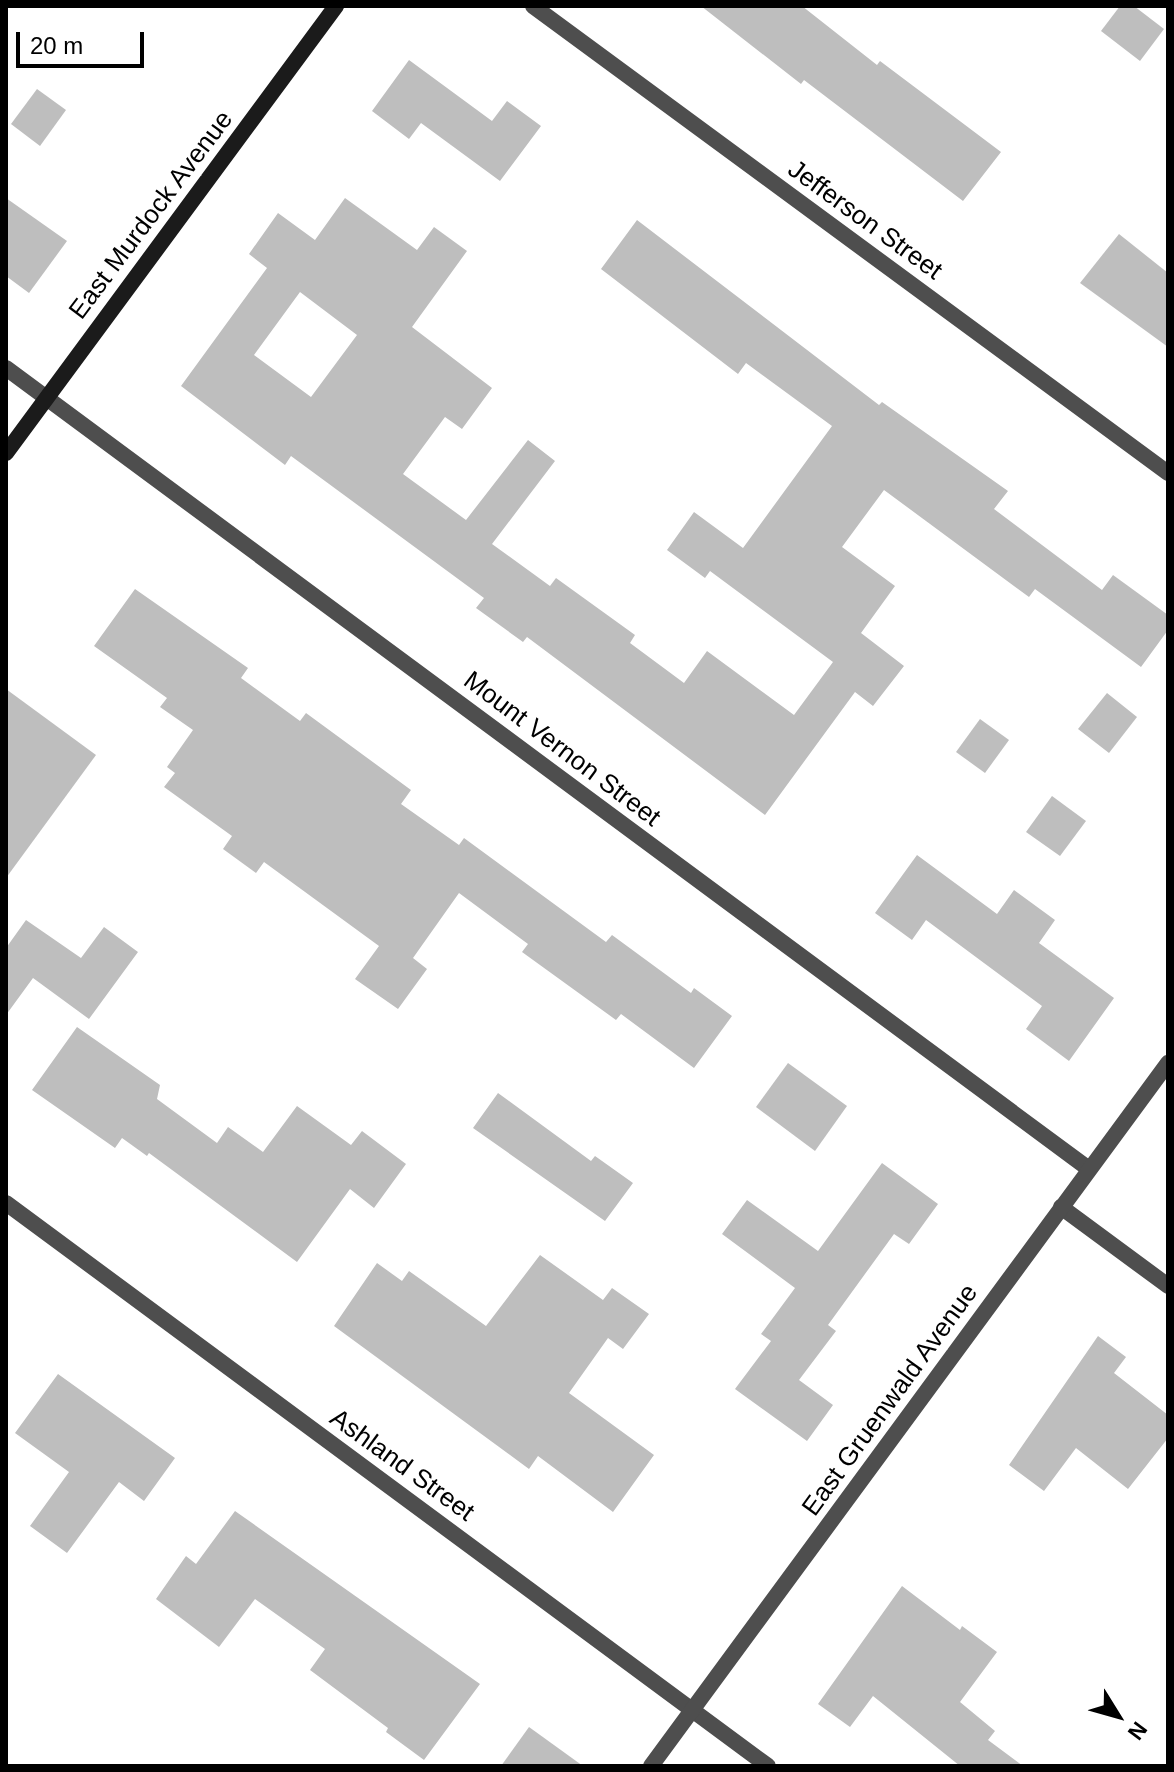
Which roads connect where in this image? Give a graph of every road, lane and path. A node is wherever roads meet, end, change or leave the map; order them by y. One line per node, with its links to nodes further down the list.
1 (336, 6): 4 (main road, East Murdock Avenue)
2 (533, 6): 6 (street, Jefferson Street)
3 (6, 368): 4 (street, Mount Vernon Street)
4 (46, 397): 5 (main road, East Murdock Avenue); 8 (street, Mount Vernon Street)
5 (6, 453)
6 (1168, 473)
7 (1168, 1063): 8 (street, East Gruenwald Avenue)
8 (1089, 1169): 10 (street, East Gruenwald Avenue)
9 (6, 1203): 12 (street, Ashland Street)
10 (1061, 1207): 11 (street); 12 (street, East Gruenwald Avenue)
11 (1168, 1286)
12 (693, 1709): 13 (street, East Gruenwald Avenue); 14 (street, Ashland Street)
13 (651, 1766)
14 (768, 1766)

